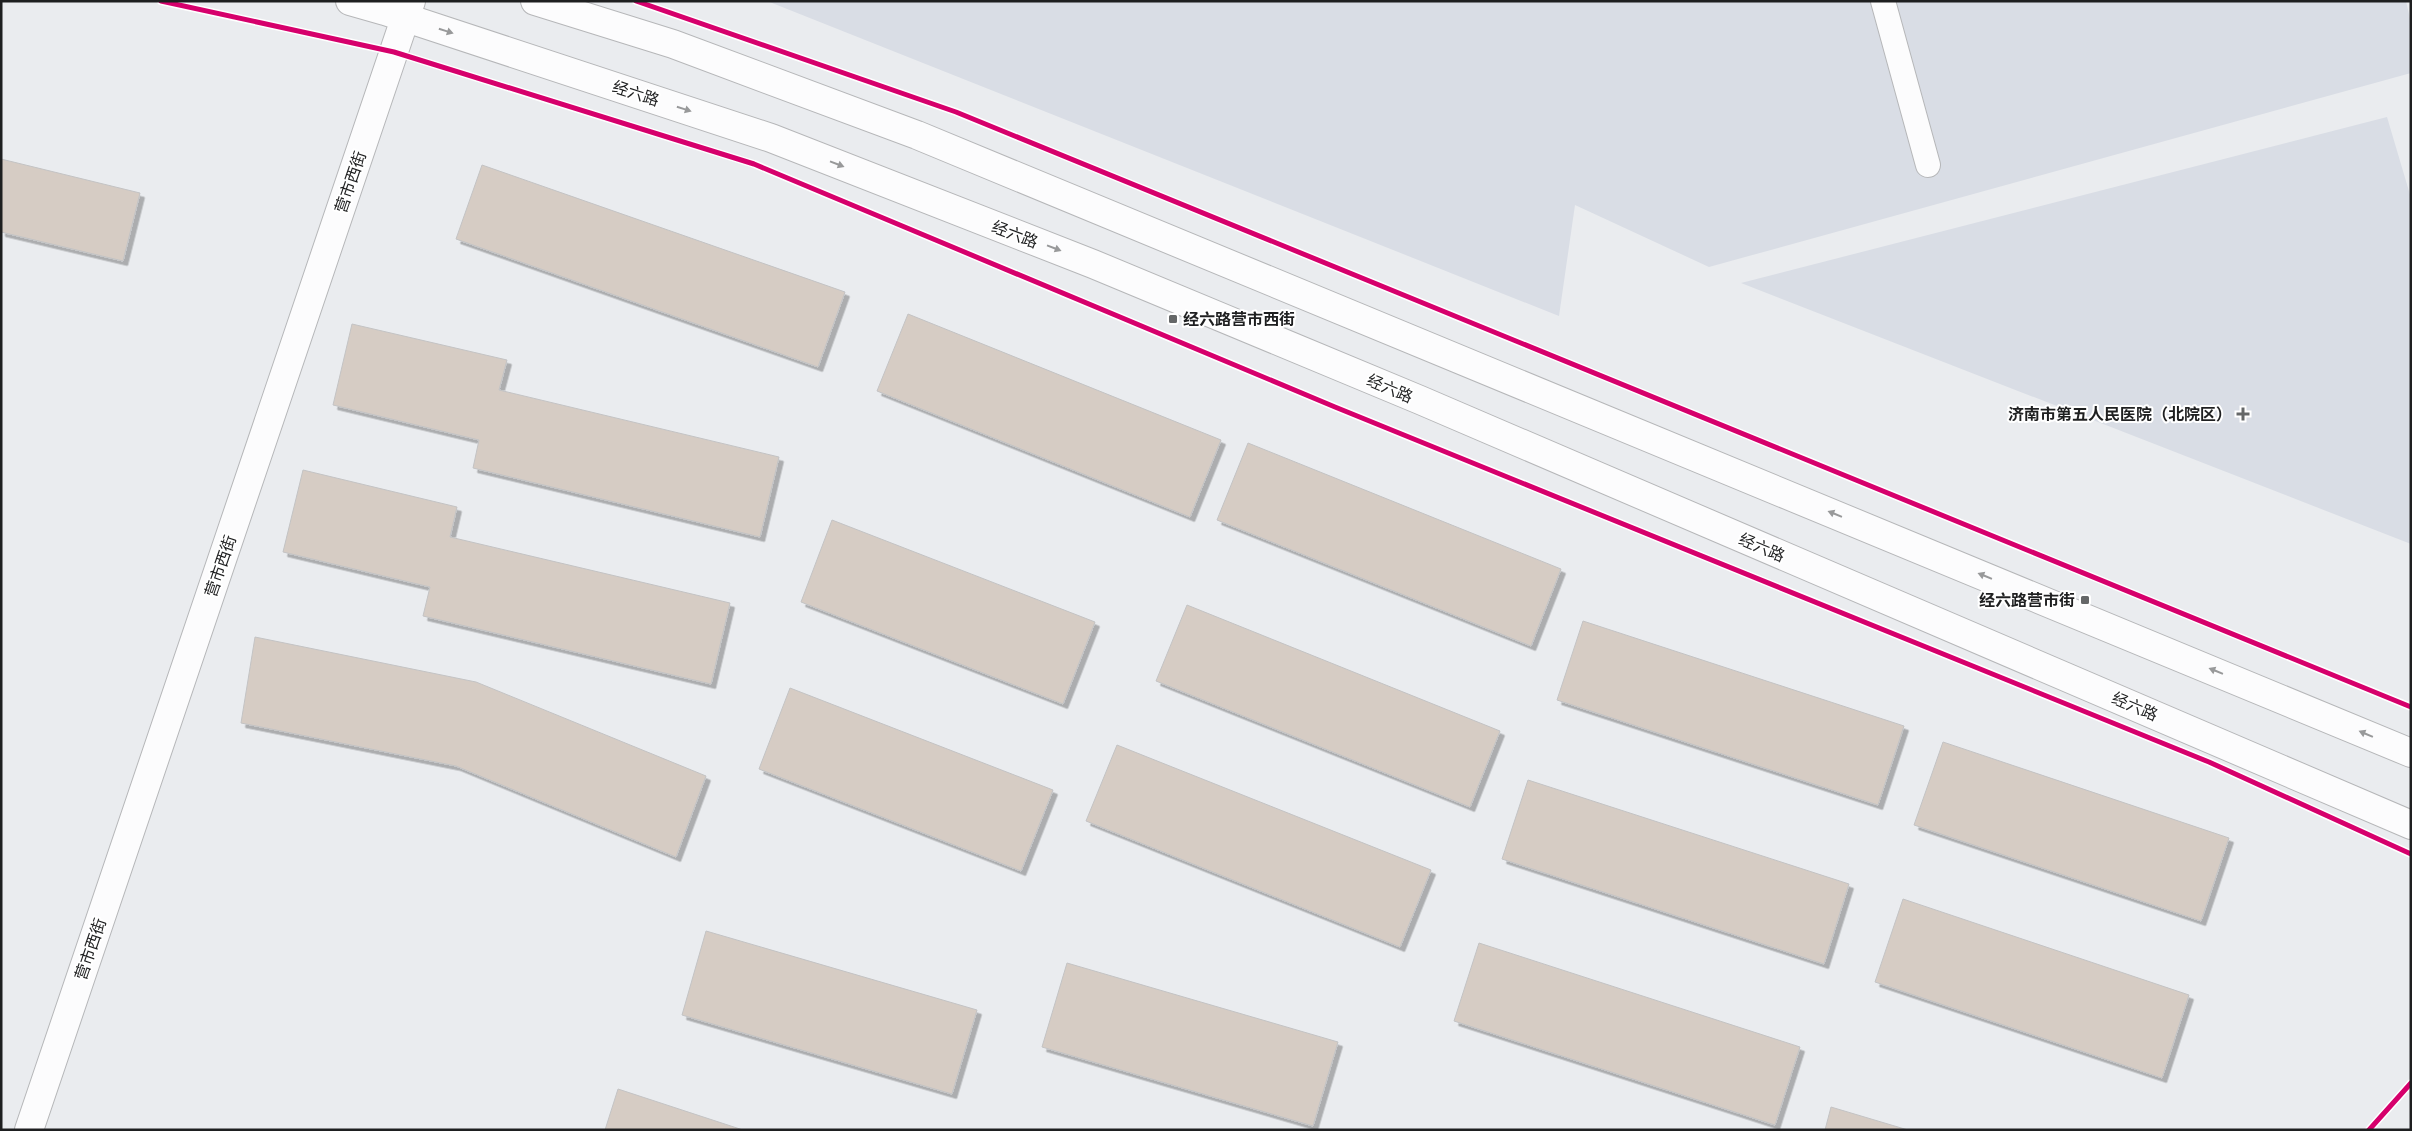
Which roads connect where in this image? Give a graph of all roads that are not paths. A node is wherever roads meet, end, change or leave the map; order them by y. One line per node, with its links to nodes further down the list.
1 (350, 1): 4 (main road, 经六路)
2 (535, 1): 6 (main road, one-way to 2)
3 (1883, 1): 5 (lane)
4 (408, 10): 7 (main road, 经六路, one-way to 7); 8 (main road, 营市西街)
5 (1928, 165)
6 (2411, 754)
7 (2411, 825)
8 (29, 1130)

